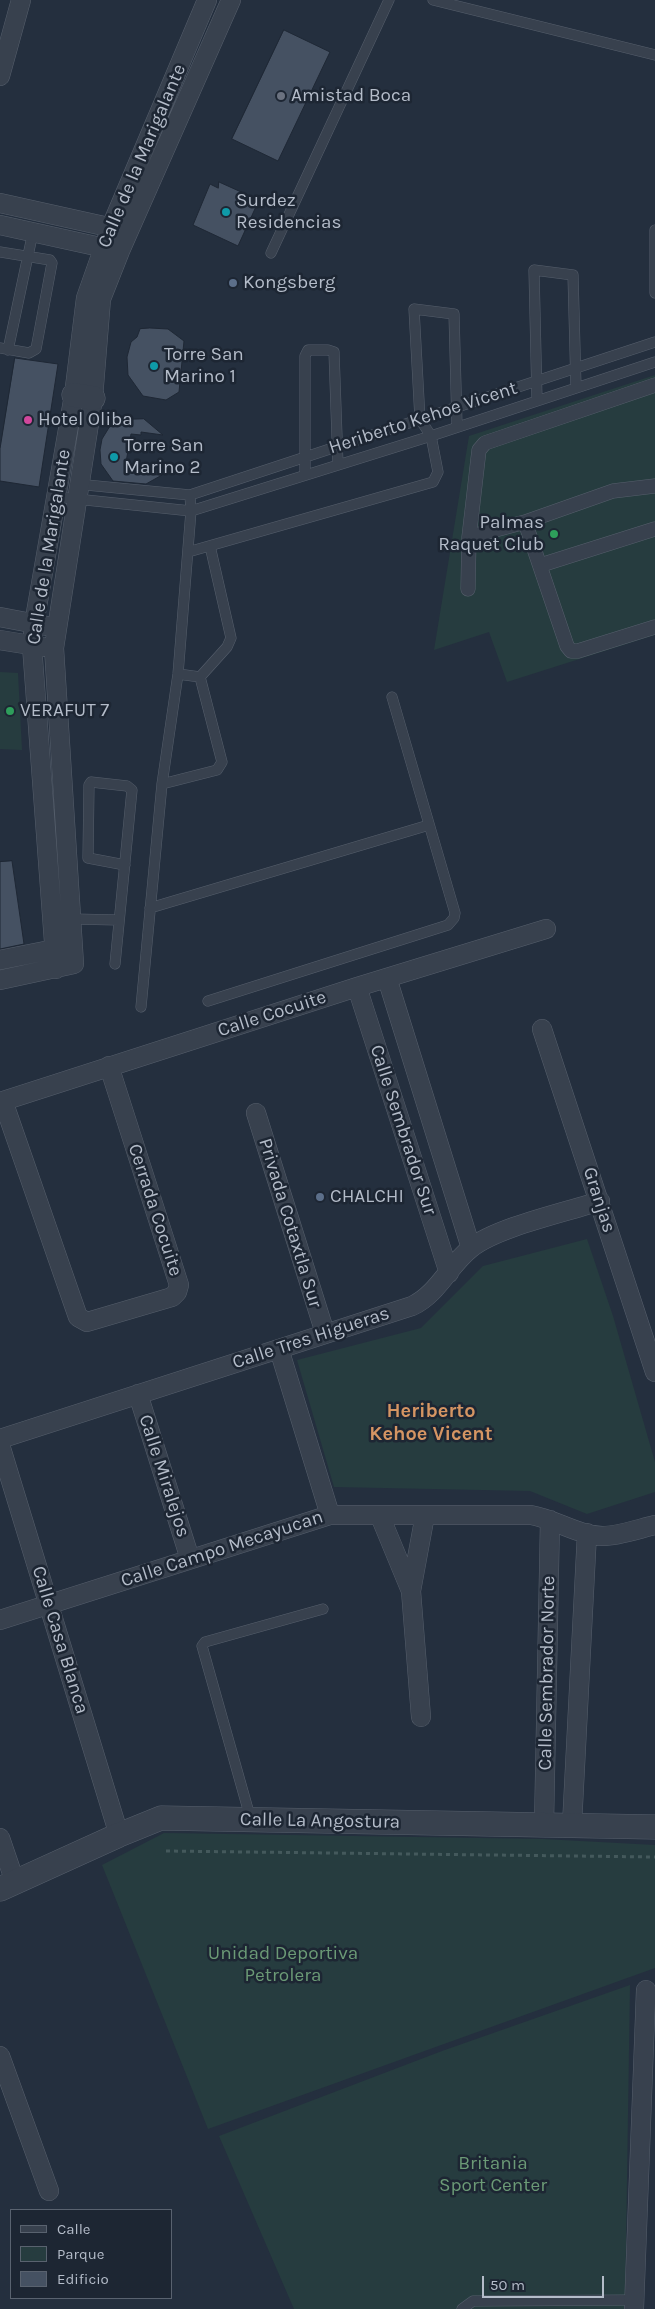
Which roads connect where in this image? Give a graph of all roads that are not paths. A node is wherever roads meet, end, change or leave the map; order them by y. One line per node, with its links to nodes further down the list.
1 (21, 0): 7 (street)
2 (207, 0): 10 (street, Calle de la Marigalante)
3 (231, 0): 10 (street, Calle de la Marigalante)
4 (389, 0): 15 (lane)
5 (433, 0): 6 (lane)
6 (655, 55)
7 (0, 76)
8 (0, 203): 10 (street)
9 (0, 225): 12 (street)
10 (120, 230): 13 (street, Calle de la Marigalante)
11 (655, 230): 17 (lane)
12 (33, 232): 13 (street); 16 (lane)
13 (111, 249): 25 (street, Calle de la Marigalante)
14 (0, 252): 16 (lane)
15 (271, 253)
16 (28, 257): 19 (lane); 19 (lane)
17 (655, 293)
18 (655, 342): 21 (lane, Heriberto Kehoe Vicent)
19 (4, 349)
20 (655, 362): 24 (lane)
21 (575, 368): 22 (lane, Heriberto Kehoe Vicent); 22 (lane); 24 (lane)
22 (536, 381): 26 (lane); 27 (lane, Heriberto Kehoe Vicent)
23 (655, 385): 42 (street)
24 (576, 387): 26 (lane)
25 (83, 396): 36 (street, Calle de la Marigalante); 37 (street, Calle de la Marigalante)
26 (537, 400): 29 (lane)
27 (457, 407): 28 (lane, Heriberto Kehoe Vicent); 28 (lane); 29 (lane)
28 (420, 419): 30 (lane); 31 (lane, Heriberto Kehoe Vicent)
29 (457, 425): 30 (lane)
30 (431, 436): 33 (lane); 43 (lane)
31 (336, 447): 32 (lane, Heriberto Kehoe Vicent); 32 (lane); 33 (lane)
32 (304, 458): 34 (lane); 38 (lane, Heriberto Kehoe Vicent)
33 (338, 465): 34 (lane)
34 (305, 476): 39 (lane)
35 (655, 486): 40 (street)
36 (58, 489): 37 (lane); 37 (lane); 48 (street, Calle de la Marigalante)
37 (78, 492): 38 (lane); 39 (lane); 49 (street, Calle de la Marigalante)
38 (190, 496): 39 (lane)
39 (191, 511): 44 (lane)
40 (525, 522): 42 (street); 45 (street)
41 (655, 529): 45 (street)
42 (469, 537): 46 (street)
43 (210, 546): 44 (lane); 55 (lane)
44 (188, 552): 54 (lane)
45 (541, 565): 50 (street)
46 (468, 588)
47 (0, 617): 48 (street)
48 (34, 624): 49 (street); 52 (street, Calle de la Marigalante)
49 (55, 627): 53 (street, Calle de la Marigalante)
50 (655, 627)
51 (0, 640): 52 (street)
52 (32, 646): 53 (street); 65 (street, Calle de la Marigalante)
53 (54, 648): 61 (street, Calle de la Marigalante)
54 (178, 674): 55 (lane); 57 (lane)
55 (200, 677): 57 (lane)
56 (392, 697): 58 (lane)
57 (162, 784): 60 (lane)
58 (429, 825): 60 (lane); 72 (lane)
59 (125, 865): 59 (lane); 62 (lane)
60 (150, 908): 73 (lane)
61 (72, 919): 62 (lane); 64 (street, Calle de la Marigalante)
62 (119, 920): 67 (lane)
63 (546, 929): 69 (street, Calle Cocuite)
64 (74, 945): 65 (street); 68 (street, Calle de la Marigalante)
65 (54, 950): 66 (street); 68 (street, Calle de la Marigalante)
66 (0, 960)
67 (115, 964)
68 (56, 969): 70 (street)
69 (387, 978): 71 (street, Calle Cocuite); 79 (street, Calle Sembrador Sur)
70 (0, 980)
71 (357, 987): 75 (street, Calle Cocuite); 80 (street, Calle Sembrador Sur)
72 (208, 1001)
73 (141, 1007)
74 (542, 1029): 78 (street, Granjas)
75 (109, 1066): 76 (street, Calle Cocuite); 76 (street, Cerrada Cocuite)
76 (2, 1101)
77 (256, 1113): 81 (street, Privada Cotaxtla Sur)
78 (600, 1202): 79 (street, Calle Tres Higueras); 83 (street, Granjas)
79 (471, 1248): 80 (street, Calle Tres Higueras)
80 (449, 1273): 81 (street, Calle Tres Higueras)
81 (325, 1333): 82 (street, Calle Tres Higueras)
82 (279, 1349): 84 (street, Calle Tres Higueras); 87 (street)
83 (655, 1372)
84 (138, 1394): 85 (street, Calle Tres Higueras); 93 (street, Calle Miralejos)
85 (0, 1438)
86 (0, 1445): 95 (street, Calle Casa Blanca)
87 (330, 1514): 89 (street, Calle Campo Mecayucan); 93 (street, Calle Campo Mecayucan)
88 (425, 1515): 89 (street, Calle Campo Mecayucan); 90 (street, Calle Campo Mecayucan); 94 (street)
89 (380, 1516): 94 (street)
90 (550, 1520): 92 (street, Calle Campo Mecayucan); 98 (street, Calle Sembrador Norte)
91 (655, 1525): 92 (street, Calle Campo Mecayucan)
92 (587, 1534): 99 (street, Calle Sembrador Norte)
93 (190, 1559): 95 (street, Calle Campo Mecayucan)
94 (411, 1591): 100 (street)
95 (50, 1604): 97 (street, Calle Campo Mecayucan); 105 (street, Calle Casa Blanca)
96 (324, 1609): 101 (lane)
97 (0, 1620)
98 (547, 1681): 99 (street); 102 (street, Calle Sembrador Norte)
99 (579, 1684): 103 (street, Calle Sembrador Norte)
100 (422, 1717)
101 (251, 1820): 102 (street, Calle La Angostura); 105 (street, Calle La Angostura)
102 (544, 1825): 103 (street, Calle La Angostura)
103 (572, 1825): 104 (street, Calle La Angostura)
104 (655, 1827)
105 (119, 1835): 107 (street, Calle La Angostura)
106 (0, 1838): 107 (street)
107 (7, 1886)
108 (646, 1990): 111 (street)
109 (0, 2056): 110 (street)
110 (49, 2191)
111 (634, 2305): 112 (lane)
112 (462, 2309)

